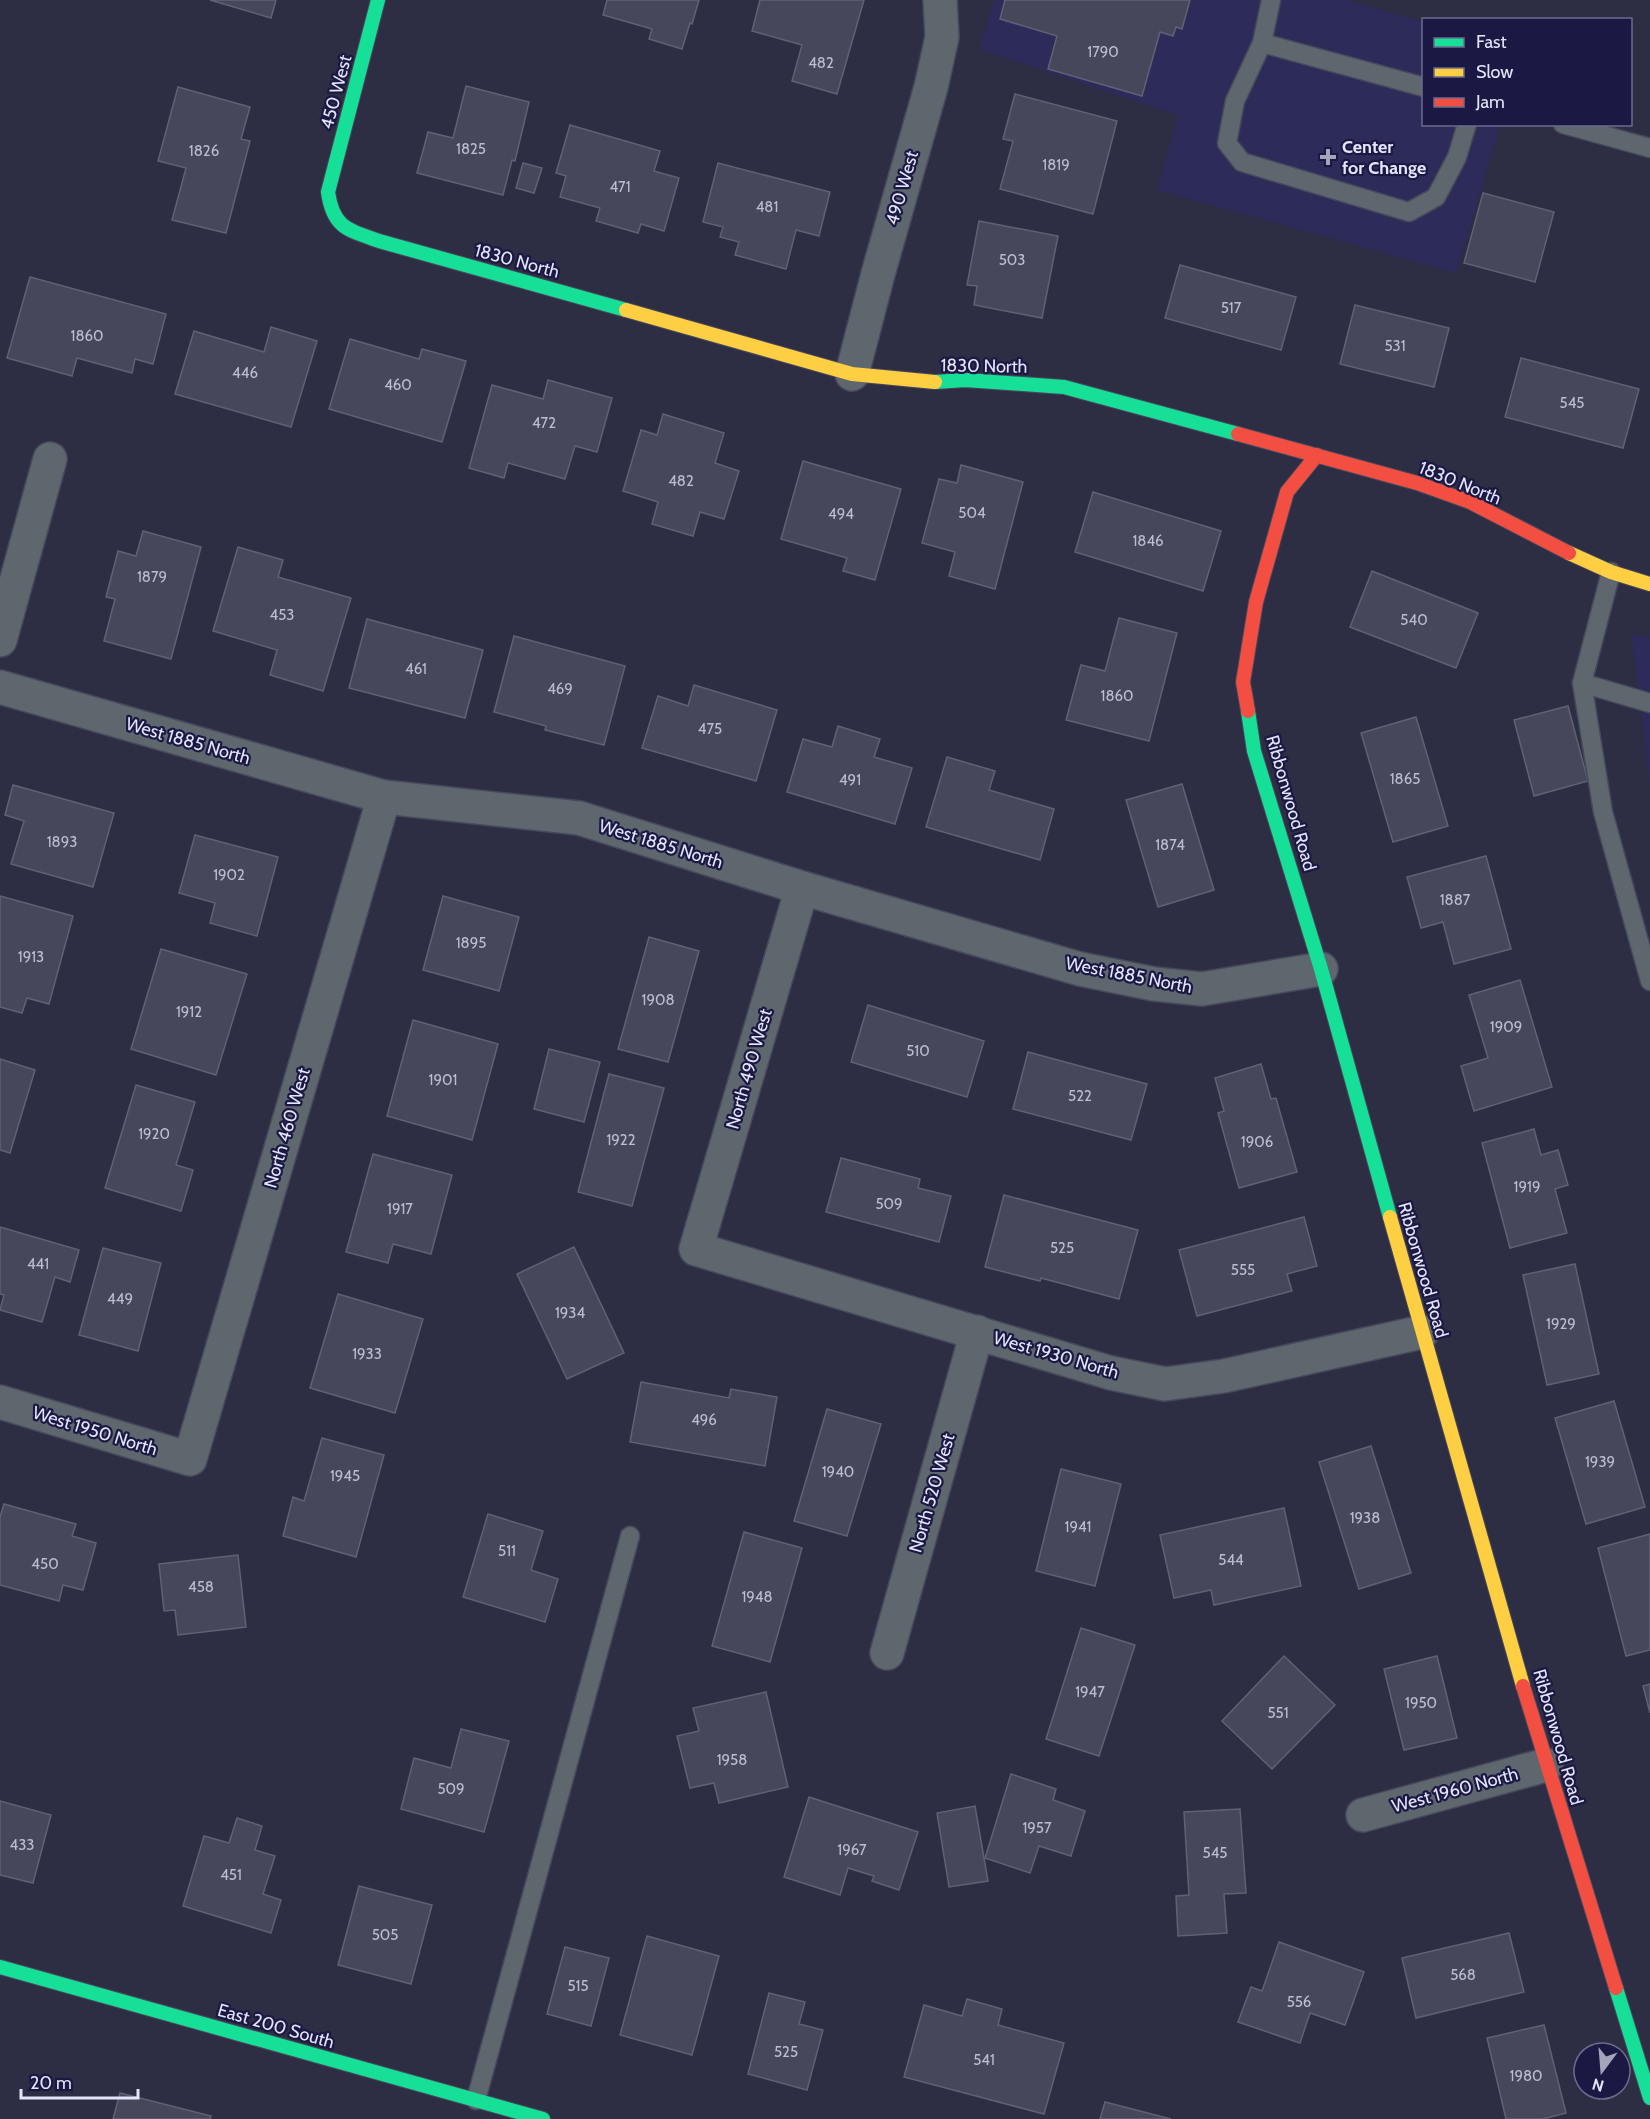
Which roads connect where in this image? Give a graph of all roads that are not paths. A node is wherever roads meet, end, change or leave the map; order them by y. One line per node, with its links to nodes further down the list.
1 (378, 0): 9 (street, 450 West)
2 (940, 0): 10 (street, 490 West)
3 (1271, 0): 4 (lane)
4 (1262, 43): 5 (lane); 6 (lane)
5 (1422, 86)
6 (1466, 126)
7 (1570, 126): 8 (lane)
8 (1650, 148)
9 (328, 192): 10 (street, 1830 North)
10 (852, 374): 11 (street, 1830 North)
11 (1317, 455): 13 (street, 1830 North); 21 (street, Ribbonwood Road)
12 (50, 459): 15 (street)
13 (1611, 572): 14 (street, 1830 North); 16 (lane)
14 (1650, 584)
15 (0, 640)
16 (1582, 683): 18 (lane); 22 (lane)
17 (0, 687): 19 (street, West 1885 North)
18 (1650, 704)
19 (384, 797): 20 (street, West 1885 North); 27 (street, North 460 West)
20 (802, 888): 21 (street, West 1885 North); 23 (street, North 490 West)
21 (1321, 969): 25 (street, Ribbonwood Road)
22 (1650, 981)
23 (696, 1249): 24 (street, West 1930 North)
24 (977, 1332): 25 (street, West 1930 North); 29 (street, North 520 West)
25 (1422, 1332): 30 (street, Ribbonwood Road)
26 (0, 1402): 27 (street, West 1950 North)
27 (190, 1459)
28 (630, 1536): 34 (lane)
29 (887, 1653)
30 (1546, 1765): 31 (street, West 1960 North); 33 (street, Ribbonwood Road)
31 (1363, 1815)
32 (0, 1967): 34 (street, East 200 South)
33 (1650, 2098)
34 (476, 2100): 35 (street, East 200 South)
35 (543, 2119)

